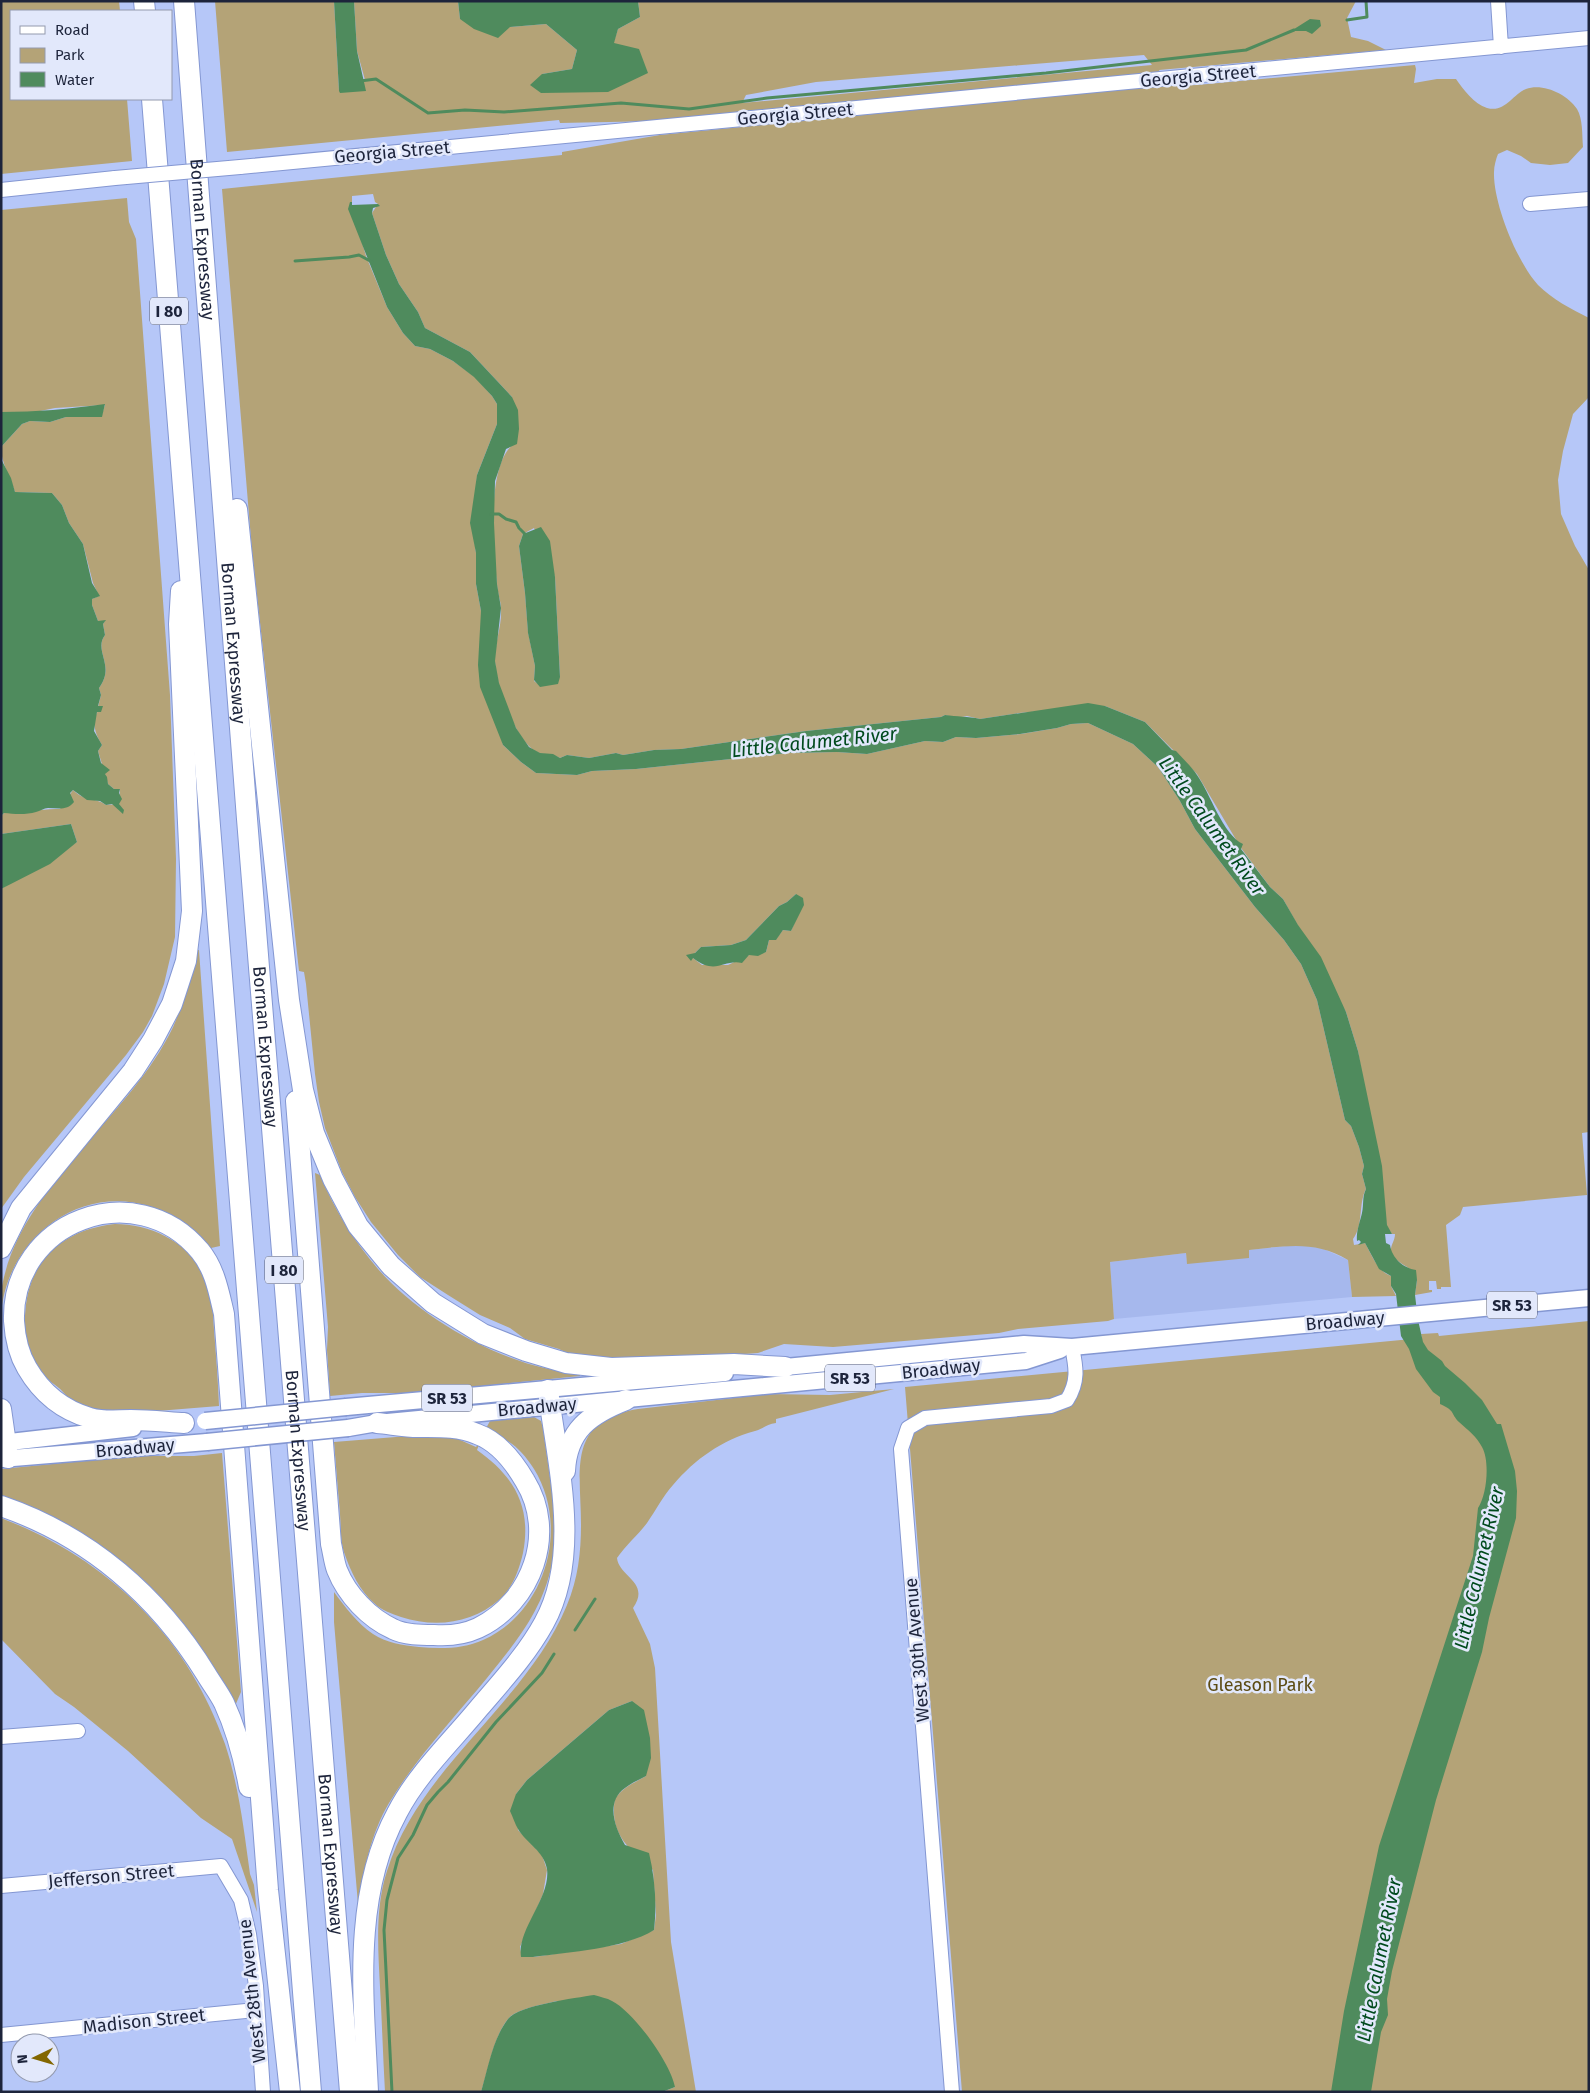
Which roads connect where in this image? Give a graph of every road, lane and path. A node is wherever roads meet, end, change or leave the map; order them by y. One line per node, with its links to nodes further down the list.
1 (184, 1): 9 (highway, Borman Expressway / I 80)
2 (1498, 1): 4 (street)
3 (1589, 38): 4 (street, Georgia Street)
4 (1502, 47): 6 (street, Georgia Street, bridge)
5 (152, 100): 10 (highway, Borman Expressway / I 80)
6 (1, 190)
7 (1589, 199): 8 (street)
8 (1530, 204)
9 (219, 449): 11 (highway); 34 (highway, Borman Expressway / I 80)
10 (185, 524): 12 (highway); 33 (highway, Borman Expressway / I 80)
11 (289, 1000): 15 (highway); 20 (highway)
12 (1, 1248)
13 (1589, 1298): 14 (main road, Broadway / SR 53)
14 (1072, 1347): 15 (main road, Broadway / SR 53); 17 (main road, Broadway / SR 53); 36 (street, West 30th Avenue)
15 (784, 1367): 16 (main road, Broadway / SR 53)
16 (549, 1397): 17 (main road, Broadway / SR 53); 19 (main road, Broadway / SR 53, bridge); 20 (main road, Broadway / SR 53); 23 (highway)
17 (626, 1400): 23 (highway)
18 (1, 1409): 21 (highway)
19 (184, 1423): 21 (main road, Broadway / SR 53); 28 (highway)
20 (376, 1423): 21 (main road, Broadway / SR 53, bridge)
21 (4, 1450)
22 (1, 1506): 28 (highway)
23 (563, 1506): 35 (highway)
24 (78, 1731): 25 (street)
25 (1, 1737)
26 (221, 1866): 27 (street, Jefferson Street); 29 (street, West 28th Avenue)
27 (1, 1886)
28 (268, 1890): 32 (highway)
29 (256, 2010): 30 (street, Madison Street); 31 (street, West 28th Avenue)
30 (1, 2035)
31 (263, 2092)
32 (290, 2092)
33 (312, 2092)
34 (350, 2092)
35 (368, 2092)
36 (952, 2092)

